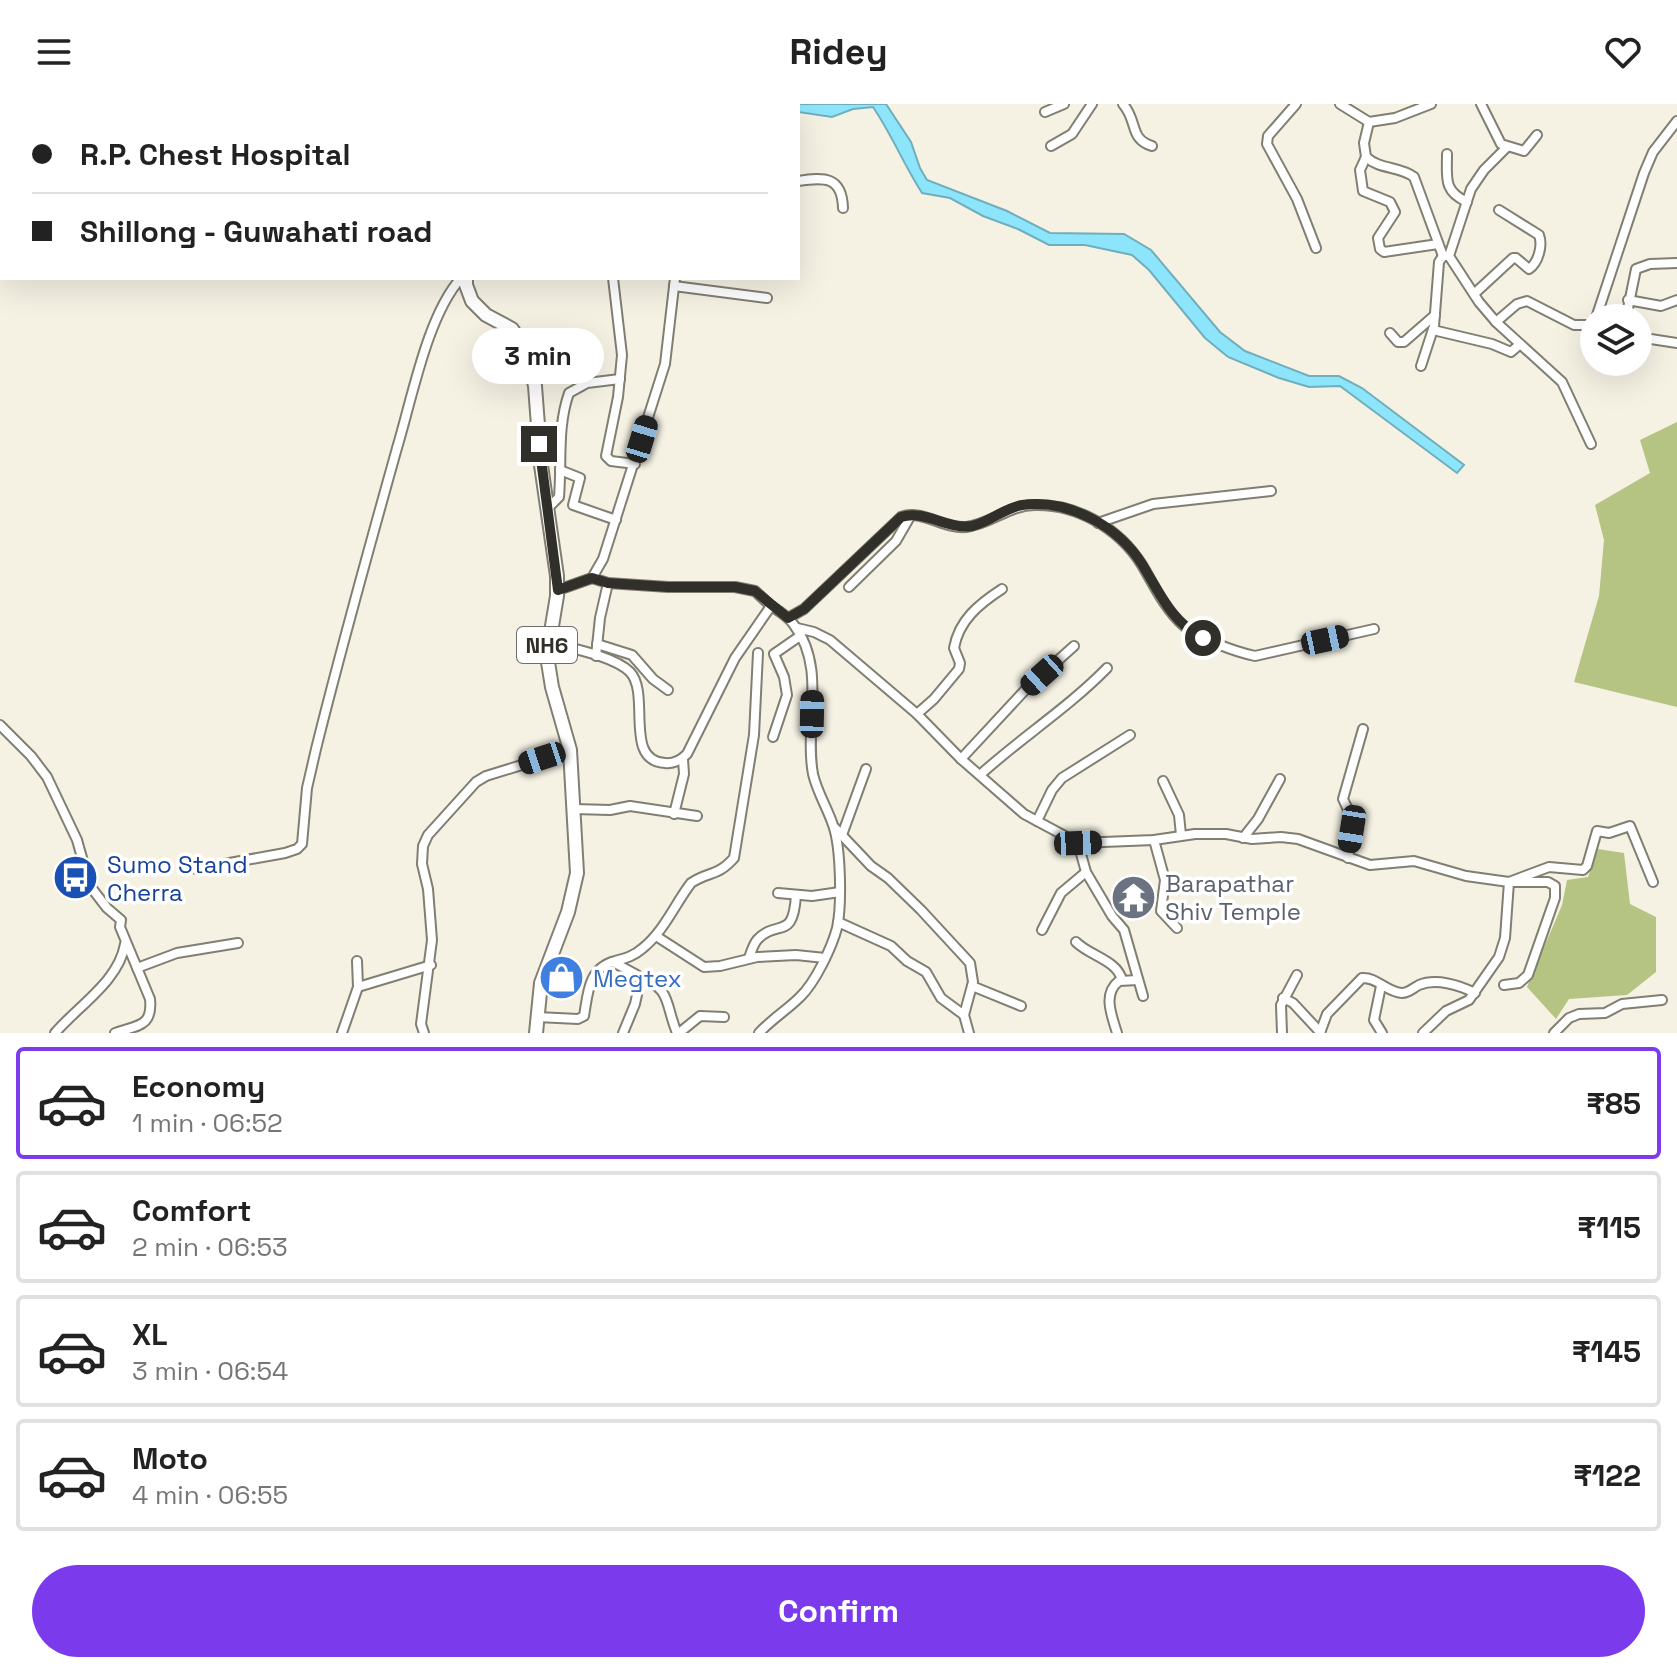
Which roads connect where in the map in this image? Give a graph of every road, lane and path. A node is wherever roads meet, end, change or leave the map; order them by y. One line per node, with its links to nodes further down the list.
1 (1064, 104): 8 (street)
2 (1092, 104): 12 (street)
3 (1123, 104): 13 (street)
4 (1296, 104): 22 (street)
5 (1340, 104): 10 (street)
6 (1431, 104): 10 (street)
7 (1481, 104): 14 (street)
8 (1045, 112)
9 (1677, 121): 33 (street)
10 (1369, 122): 16 (street)
11 (1537, 135): 14 (street)
12 (1051, 146)
13 (1152, 146)
14 (1507, 147): 18 (street)
15 (1447, 154): 18 (street)
16 (1366, 157): 21 (street); 21 (street)
17 (800, 181): 19 (street)
18 (1467, 202): 23 (street)
19 (843, 208)
20 (1499, 210): 29 (street)
21 (1438, 244): 23 (street)
22 (1316, 248)
23 (1446, 256): 29 (street); 35 (street)
24 (1677, 263): 31 (street)
25 (462, 280): 92 (street)
26 (465, 280): 49 (highway, NH6)
27 (613, 280): 44 (street)
28 (675, 282): 30 (street); 46 (street)
29 (1474, 294): 36 (street)
30 (767, 298)
31 (1628, 300): 32 (street); 34 (street)
32 (1677, 300)
33 (1601, 304)
34 (1628, 304)
35 (1435, 315): 38 (street); 39 (street)
36 (1496, 322): 37 (street); 42 (street)
37 (1580, 325)
38 (1433, 330): 42 (street); 43 (street)
39 (1390, 333)
40 (1652, 339): 41 (street)
41 (1677, 343)
42 (1520, 344): 45 (street)
43 (1421, 366)
44 (620, 379): 46 (street); 47 (street)
45 (1591, 444)
46 (635, 464): 51 (street)
47 (560, 470): 49 (street); 51 (street)
48 (1271, 491): 52 (street)
49 (548, 508): 57 (highway, NH6)
50 (911, 515): 52 (street); 55 (street); 59 (street)
51 (616, 520): 53 (street)
52 (1098, 523): 60 (street)
53 (592, 578): 54 (street); 57 (street)
54 (608, 583): 58 (street); 63 (street)
55 (849, 587)
56 (1002, 589): 69 (street)
57 (558, 590): 62 (highway, NH6)
58 (771, 606): 59 (street); 75 (street)
59 (788, 618): 61 (street)
60 (1374, 629)
61 (799, 632): 69 (street); 73 (street); 85 (street)
62 (547, 642): 66 (street); 74 (highway, NH6)
63 (597, 644): 66 (street); 68 (street)
64 (1074, 646): 76 (street)
65 (758, 653): 102 (street)
66 (596, 656): 75 (street)
67 (1107, 668): 78 (street)
68 (668, 690)
69 (917, 714): 76 (street)
70 (0, 725): 103 (street)
71 (1363, 729): 91 (street)
72 (1130, 735): 84 (street)
73 (773, 737)
74 (570, 750): 81 (highway, NH6); 110 (street)
75 (683, 759): 82 (street)
76 (961, 759): 78 (street)
77 (866, 769): 86 (street)
78 (981, 774): 84 (street)
79 (1280, 779): 88 (street)
80 (1163, 781): 87 (street)
81 (574, 809): 82 (street); 126 (highway, NH6)
82 (674, 814): 83 (street)
83 (697, 816)
84 (1037, 821): 90 (street)
85 (834, 827): 86 (street); 96 (street)
86 (842, 835): 117 (street)
87 (1181, 835): 88 (street); 89 (street)
88 (1243, 838): 91 (street)
89 (1154, 840): 90 (street); 100 (street)
90 (1078, 843): 93 (street)
91 (1348, 858): 94 (street)
92 (196, 869)
93 (1086, 872): 101 (street); 115 (street)
94 (1509, 882): 95 (street); 116 (street); 120 (street)
95 (1653, 882)
96 (840, 892): 98 (street); 99 (street)
97 (778, 893): 98 (street)
98 (796, 895): 106 (street)
99 (838, 922): 107 (street); 125 (street)
100 (1177, 928)
101 (1042, 930)
102 (656, 936): 106 (street); 109 (street)
103 (126, 941): 111 (street); 129 (street)
104 (1076, 942): 114 (street)
105 (238, 943): 111 (street)
106 (749, 958): 107 (street)
107 (825, 958): 136 (street)
108 (357, 961): 119 (street)
109 (613, 961): 113 (street); 126 (street)
110 (431, 965): 119 (street); 132 (street)
111 (137, 968): 130 (street)
112 (1297, 975): 122 (street)
113 (639, 978): 134 (street); 135 (street)
114 (1122, 980): 115 (street); 138 (street)
115 (1138, 980): 121 (street)
116 (1504, 985)
117 (972, 986): 124 (street); 125 (street)
118 (1381, 986): 120 (street); 128 (street); 140 (street)
119 (358, 987): 131 (street)
120 (1475, 993): 141 (street)
121 (1143, 996)
122 (1283, 998): 139 (street); 140 (street)
123 (1662, 1000): 142 (street)
124 (1021, 1006)
125 (964, 1015): 137 (street)
126 (537, 1017): 133 (highway, NH6)
127 (724, 1017): 135 (street)
128 (1377, 1031)
129 (55, 1033)
130 (115, 1033)
131 (342, 1033)
132 (424, 1033)
133 (536, 1033)
134 (623, 1033)
135 (678, 1033)
136 (759, 1033)
137 (969, 1033)
138 (1117, 1033)
139 (1282, 1033)
140 (1320, 1033)
141 (1423, 1033)
142 (1554, 1033)

